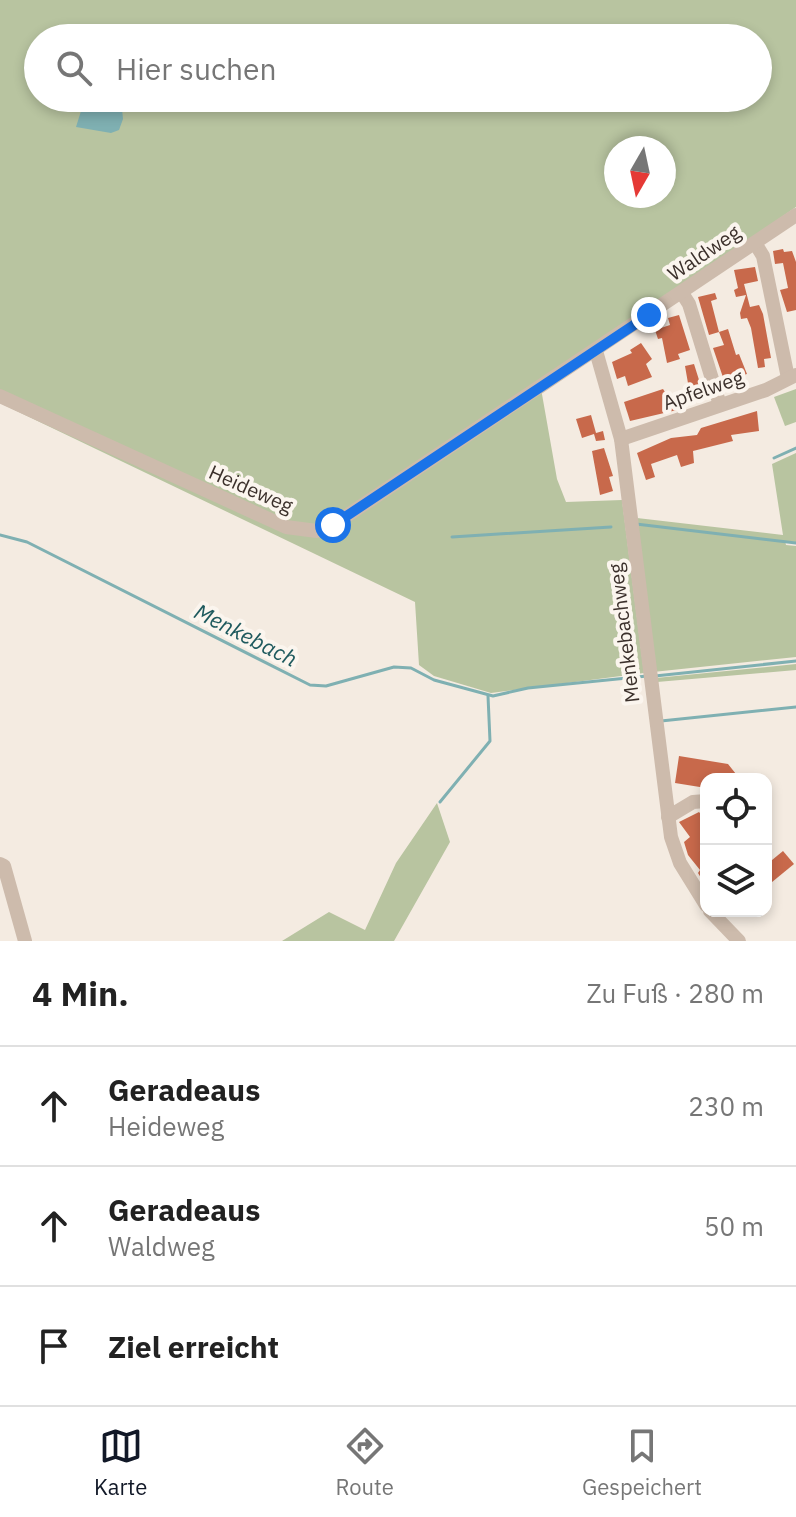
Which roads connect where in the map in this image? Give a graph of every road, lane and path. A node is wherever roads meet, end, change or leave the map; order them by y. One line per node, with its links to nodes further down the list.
1 (796, 215): 2 (street, Waldweg)
2 (755, 243): 3 (street, Waldweg); 5 (street)
3 (682, 293): 4 (street, Waldweg); 7 (street)
4 (596, 351): 6 (street, Heideweg); 8 (street, Menkebachweg)
5 (792, 376): 7 (street, Apfelweg)
6 (0, 396)
7 (720, 405): 8 (street, Apfelweg)
8 (621, 439): 10 (street, Menkebachweg)
9 (700, 801): 10 (street)
10 (668, 817): 12 (street, Menkebachweg)
11 (0, 864): 14 (street)
12 (700, 895)
13 (716, 917): 15 (street)
14 (25, 941)
15 (739, 941)

